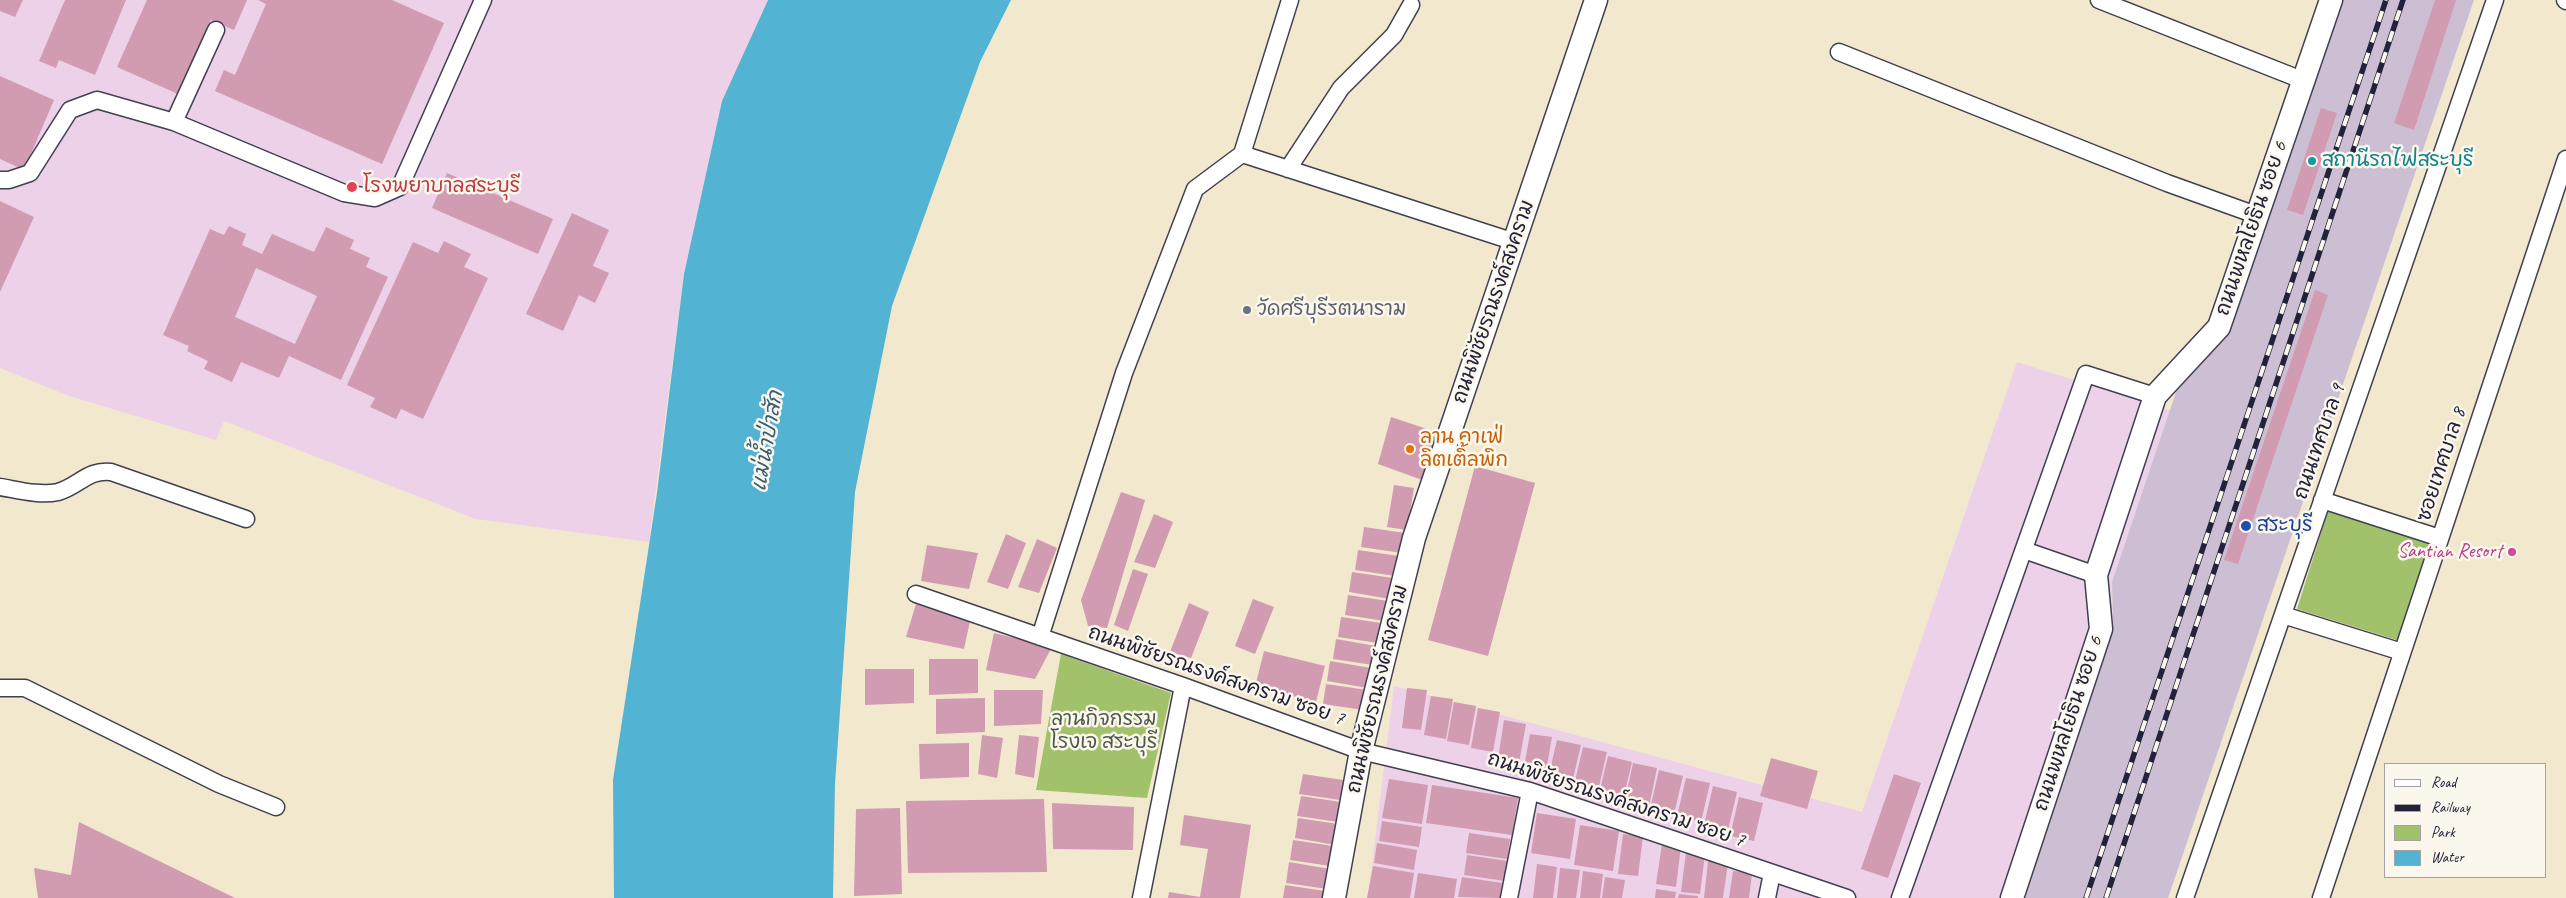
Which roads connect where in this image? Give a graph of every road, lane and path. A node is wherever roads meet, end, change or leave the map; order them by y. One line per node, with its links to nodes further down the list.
1 (484, 0): 11 (street)
2 (1290, 0): 12 (street)
3 (1596, 0): 17 (street, ถนนพิชัยรณรงค์สงคราม)
4 (2098, 0): 10 (street)
5 (2331, 0): 10 (street, ถนนพหลโยธิน ซอย 6)
6 (2495, 0): 20 (street, ถนนเทศบาล 9)
7 (1411, 5): 14 (street)
8 (216, 30): 11 (street)
9 (1839, 52): 16 (street)
10 (2302, 80): 16 (street, ถนนพหลโยธิน ซอย 6)
11 (174, 122): 15 (street)
12 (1242, 154): 14 (street); 27 (street)
13 (2566, 159): 22 (street, ซอยเทศบาล 8)
14 (1288, 169): 17 (street)
15 (0, 180)
16 (2256, 215): 18 (street, ถนนพหลโยธิน ซอย 6)
17 (1515, 242): 31 (street, ถนนพิชัยรณรงค์สงคราม)
18 (2155, 396): 23 (street); 24 (street, ถนนพหลโยธิน ซอย 6)
19 (0, 487): 21 (street)
20 (2322, 500): 22 (street); 26 (street, ถนนเทศบาล 9)
21 (246, 519)
22 (2440, 538): 28 (street, ซอยเทศบาล 8)
23 (2024, 550): 24 (street); 40 (street)
24 (2096, 576): 41 (street, ถนนพหลโยธิน ซอย 6)
25 (916, 594): 27 (street, ถนนพิชัยรณรงค์สงคราม ซอย 7)
26 (2283, 615): 28 (street); 42 (street, ถนนเทศบาล 9)
27 (1040, 637): 29 (street, ถนนพิชัยรณรงค์สงคราม ซอย 7)
28 (2402, 652): 43 (street, ซอยเทศบาล 8)
29 (1183, 686): 31 (street, ถนนพิชัยรณรงค์สงคราม ซอย 7); 35 (street)
30 (0, 688): 33 (street)
31 (1361, 751): 32 (street, ถนนพิชัยรณรงค์สงคราม ซอย 7); 36 (street, ถนนพิชัยรณรงค์สงคราม)
32 (1530, 791): 34 (street, ถนนพิชัยรณรงค์สงคราม ซอย 7); 37 (street)
33 (276, 807)
34 (1772, 873): 38 (street); 39 (street, ถนนพิชัยรณรงค์สงคราม ซอย 7)
35 (1140, 898)
36 (1334, 898)
37 (1509, 898)
38 (1767, 898)
39 (1847, 898)
40 (1900, 898)
41 (2012, 898)
42 (2185, 898)
43 (2321, 898)

